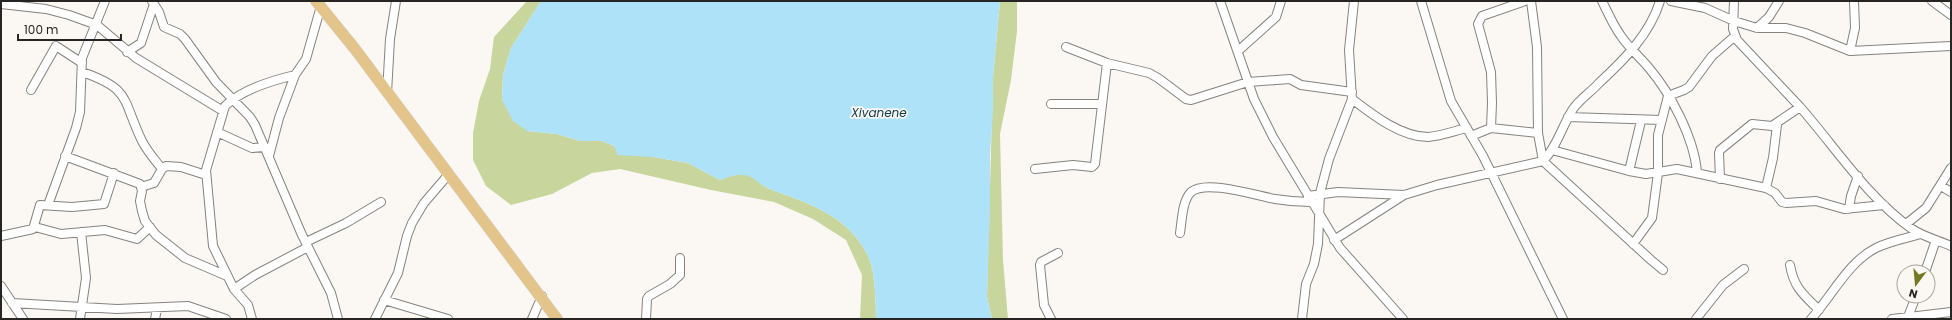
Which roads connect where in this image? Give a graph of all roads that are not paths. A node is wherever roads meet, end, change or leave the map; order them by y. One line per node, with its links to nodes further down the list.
1 (105, 1): 21 (street)
2 (396, 1): 36 (street)
3 (1220, 1): 27 (street)
4 (1281, 1): 27 (street)
5 (1354, 1): 37 (street)
6 (1421, 1): 48 (street)
7 (1525, 1): 49 (street)
8 (1531, 1): 51 (street)
9 (1602, 1): 26 (street)
10 (1660, 1): 26 (street)
11 (1672, 1): 20 (street)
12 (1734, 1): 20 (street)
13 (1779, 1): 22 (street)
14 (1854, 1): 28 (street)
15 (1932, 1): 19 (street)
16 (153, 3): 29 (street); 39 (street)
17 (1, 4): 21 (street)
18 (318, 4): 33 (street); 36 (main road)
19 (1951, 15)
20 (1734, 20): 22 (street); 23 (street)
21 (95, 25): 29 (street); 30 (street)
22 (1757, 28): 28 (street)
23 (1735, 36): 38 (street); 42 (street)
24 (1951, 46): 28 (street)
25 (1066, 47): 31 (street)
26 (1632, 50): 38 (street); 44 (street)
27 (1238, 51): 34 (street)
28 (1850, 51)
29 (127, 52): 43 (street)
30 (82, 63): 32 (street); 35 (street)
31 (1107, 63): 34 (street); 41 (street)
32 (82, 72): 55 (street); 58 (street)
33 (295, 74): 39 (street); 56 (street)
34 (1248, 82): 37 (street); 76 (street)
35 (31, 90)
36 (387, 92): 67 (main road)
37 (1352, 96): 48 (street); 74 (street)
38 (1668, 96): 45 (street); 62 (street)
39 (233, 99): 43 (street); 53 (street)
40 (1051, 104): 41 (street)
41 (1102, 104): 60 (street)
42 (1800, 107): 47 (street); 68 (street)
43 (223, 111): 50 (street)
44 (1568, 117): 46 (street); 54 (street)
45 (1662, 120): 46 (street); 65 (street)
46 (1641, 121): 61 (street)
47 (1777, 125): 69 (street); 72 (street)
48 (1467, 128): 52 (street)
49 (1491, 128): 51 (street); 52 (street)
50 (217, 132): 53 (street); 66 (street)
51 (1538, 133): 57 (street)
52 (1471, 136): 64 (street)
53 (265, 147): 56 (street)
54 (1552, 150): 57 (street); 61 (street)
55 (65, 156): 63 (street); 78 (street)
56 (269, 156): 91 (street)
57 (1543, 162): 64 (street); 92 (street)
58 (162, 168): 66 (street); 71 (street)
59 (1951, 168): 70 (street)
60 (1035, 169)
61 (1629, 171): 65 (street)
62 (1697, 172): 65 (street); 69 (street)
63 (114, 173): 71 (street); 78 (street)
64 (1491, 173): 75 (street); 126 (street)
65 (1658, 173): 92 (street)
66 (206, 175): 100 (street)
67 (448, 175): 103 (main road); 104 (street)
68 (1858, 176): 79 (street); 80 (street)
69 (1720, 179): 72 (street)
70 (1941, 186): 73 (street); 82 (street)
71 (141, 187): 84 (street)
72 (1766, 188): 80 (street)
73 (1951, 192)
74 (1320, 194): 75 (street); 76 (street); 81 (street)
75 (1404, 195): 89 (street)
76 (1309, 199): 81 (street); 86 (street)
77 (381, 202): 91 (street)
78 (48, 205): 83 (street)
79 (1884, 205): 80 (street); 82 (street)
80 (1849, 209)
81 (1318, 213): 89 (street); 124 (street)
82 (1906, 224): 87 (street)
83 (35, 227): 85 (street); 88 (street)
84 (150, 227): 85 (street); 100 (street)
85 (81, 232): 107 (street)
86 (1180, 233)
87 (1921, 234): 90 (street); 110 (street)
88 (1, 236)
89 (1334, 240): 125 (street)
90 (1936, 240): 93 (street); 96 (street)
91 (307, 244): 102 (street); 117 (street)
92 (1633, 244): 99 (street)
93 (1951, 246)
94 (1058, 253): 123 (street)
95 (680, 258): 122 (street)
96 (1928, 264)
97 (1790, 265): 110 (street)
98 (1744, 269): 127 (street)
99 (1663, 270)
100 (227, 276): 102 (street)
101 (1, 286): 105 (street)
102 (234, 289): 116 (street)
103 (542, 296): 120 (street); 121 (main road)
104 (384, 300): 118 (street); 119 (street)
105 (12, 303): 107 (street); 112 (street)
106 (1913, 304): 111 (street)
107 (81, 307): 108 (street); 113 (street)
108 (158, 309): 114 (street); 115 (street)
109 (1951, 312): 111 (street)
110 (1817, 316)
111 (1908, 317): 128 (street)
112 (23, 319)
113 (80, 319)
114 (155, 319)
115 (226, 319)
116 (252, 319)
117 (338, 319)
118 (375, 319)
119 (448, 319)
120 (532, 319)
121 (557, 319)
122 (646, 319)
123 (1051, 319)
124 (1302, 319)
125 (1403, 319)
126 (1562, 319)
127 (1696, 319)
128 (1892, 319)

